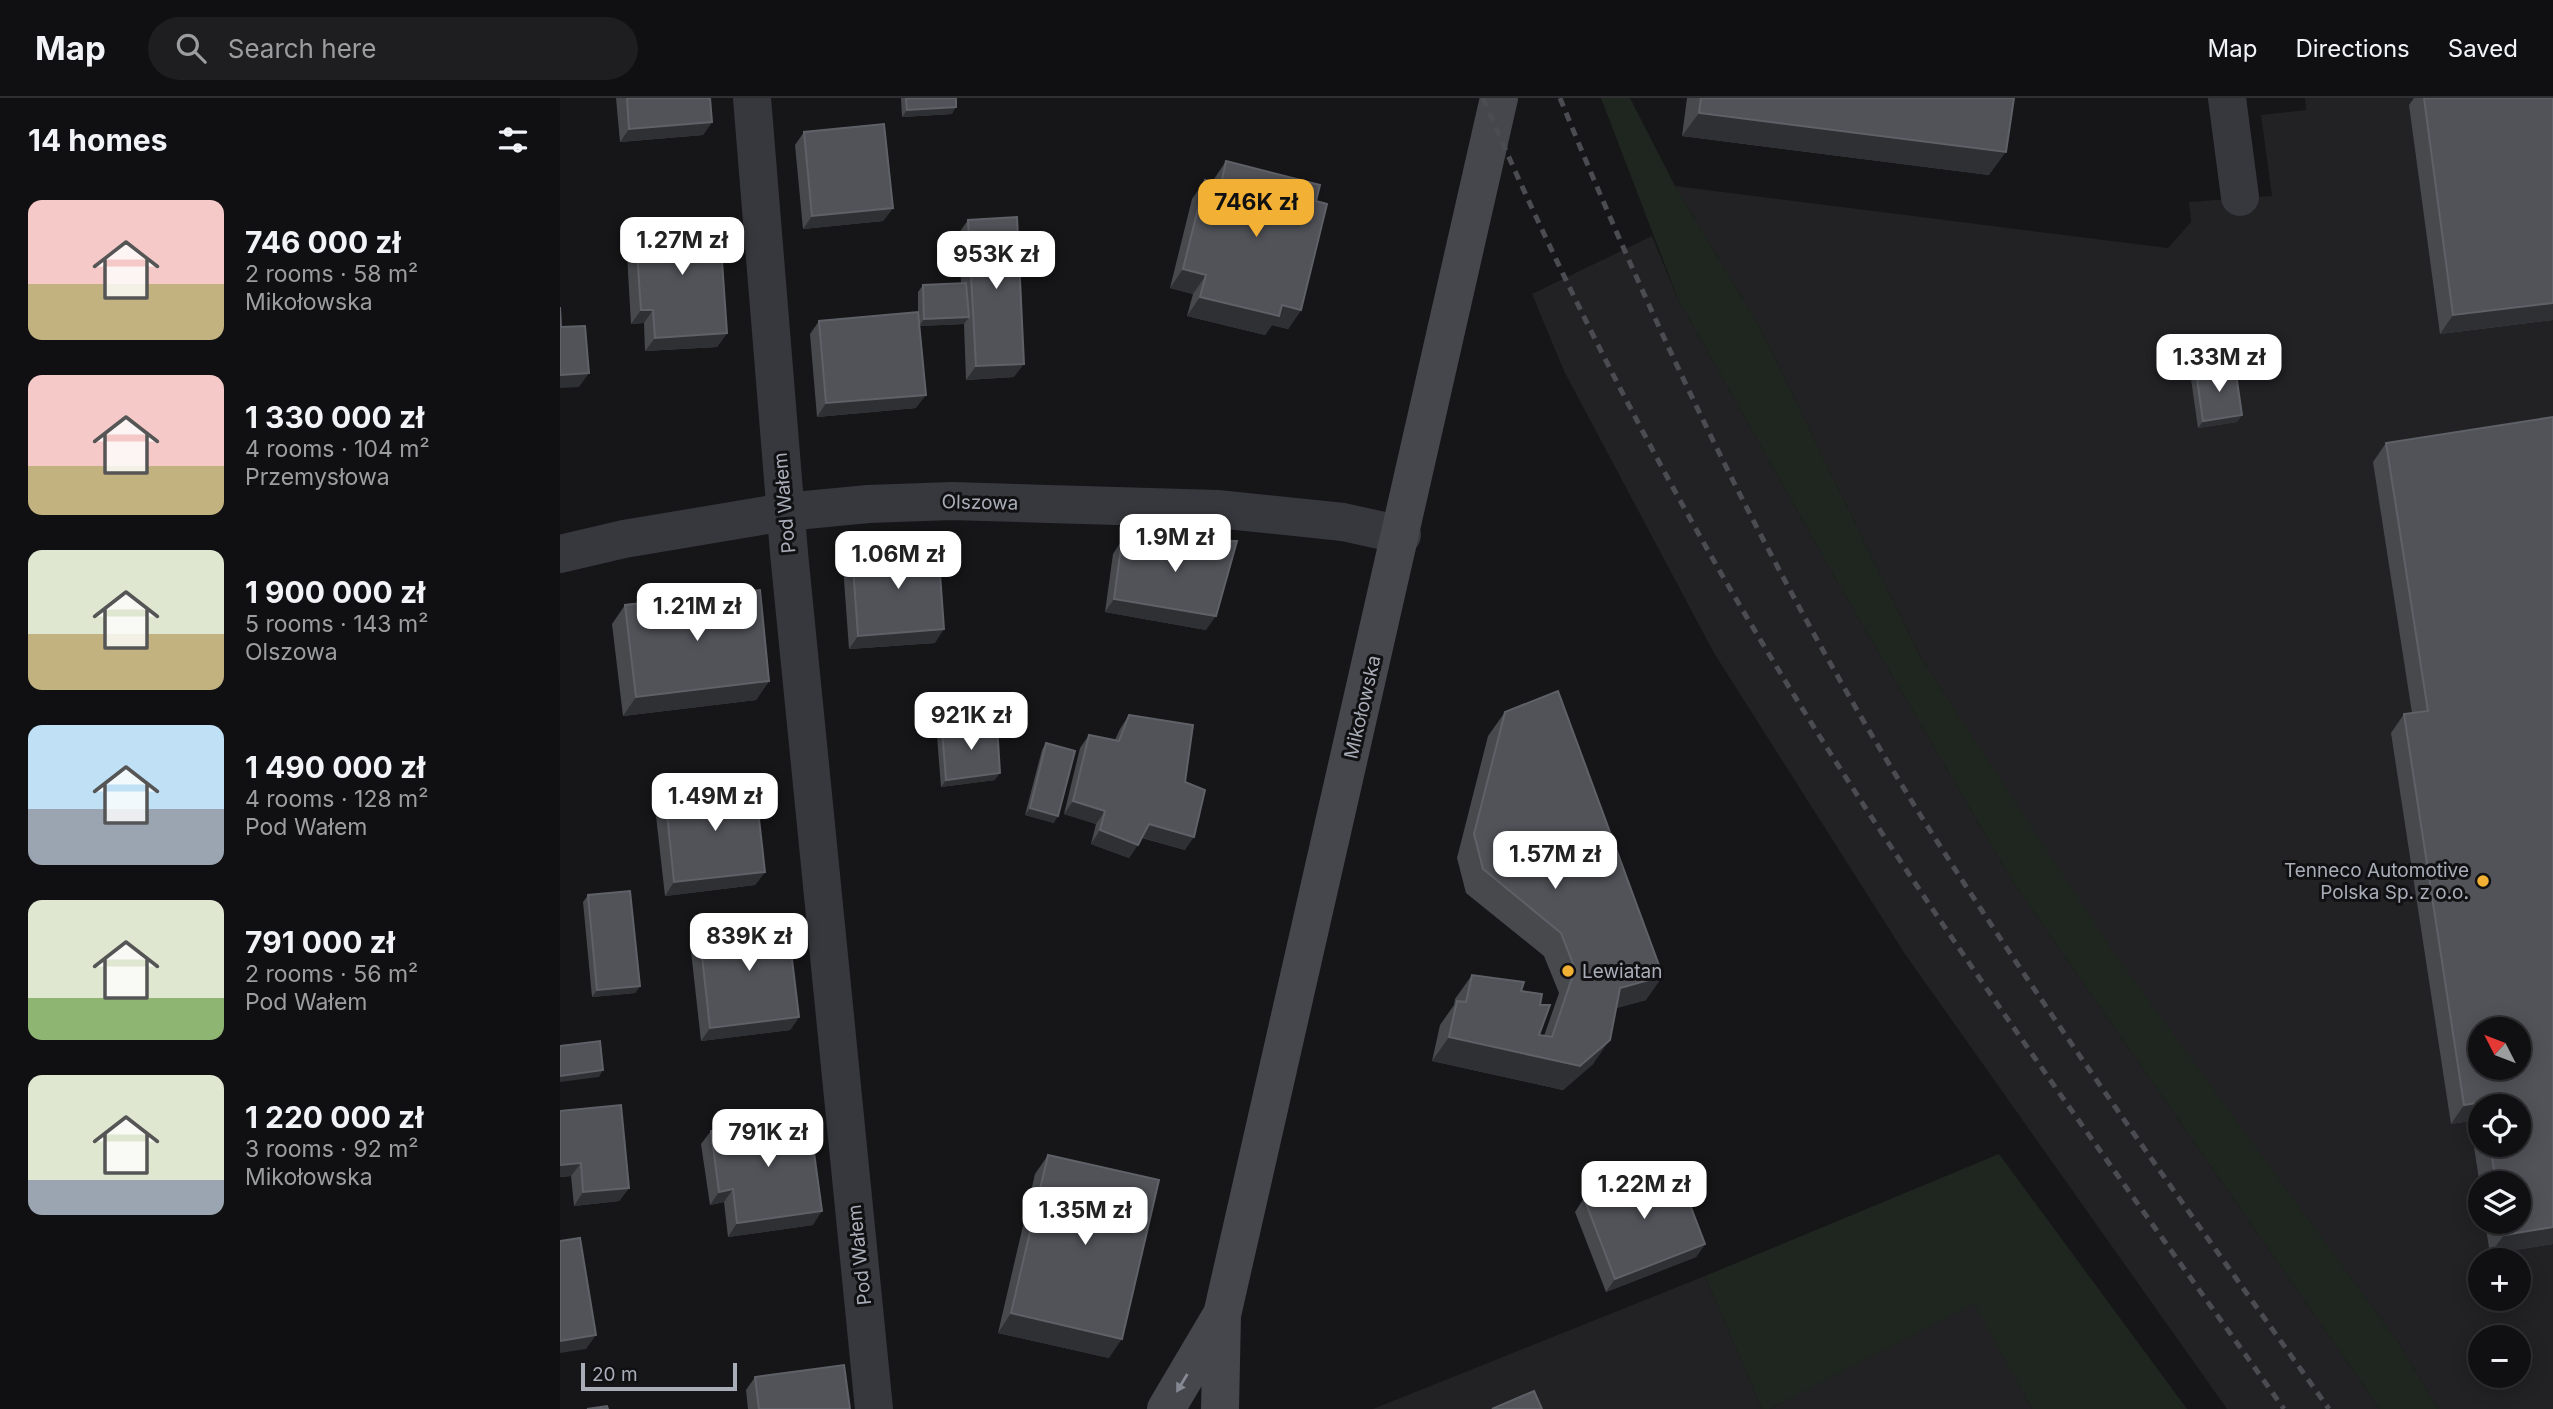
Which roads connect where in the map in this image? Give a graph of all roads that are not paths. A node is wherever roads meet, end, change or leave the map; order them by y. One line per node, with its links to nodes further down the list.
1 (752, 98): 5 (street, Pod Wałem)
2 (1499, 98): 6 (main road, Mikołowska)
3 (2227, 98): 4 (street)
4 (2240, 197)
5 (785, 512): 6 (street, Olszowa); 7 (street, Olszowa); 9 (street, Pod Wałem)
6 (1402, 535): 8 (main road, Mikołowska)
7 (560, 554)
8 (1222, 1315): 10 (main road, Mikołowska, one-way to 10); 11 (main road, Mikołowska)
9 (874, 1409)
10 (1167, 1409)
11 (1220, 1409)

